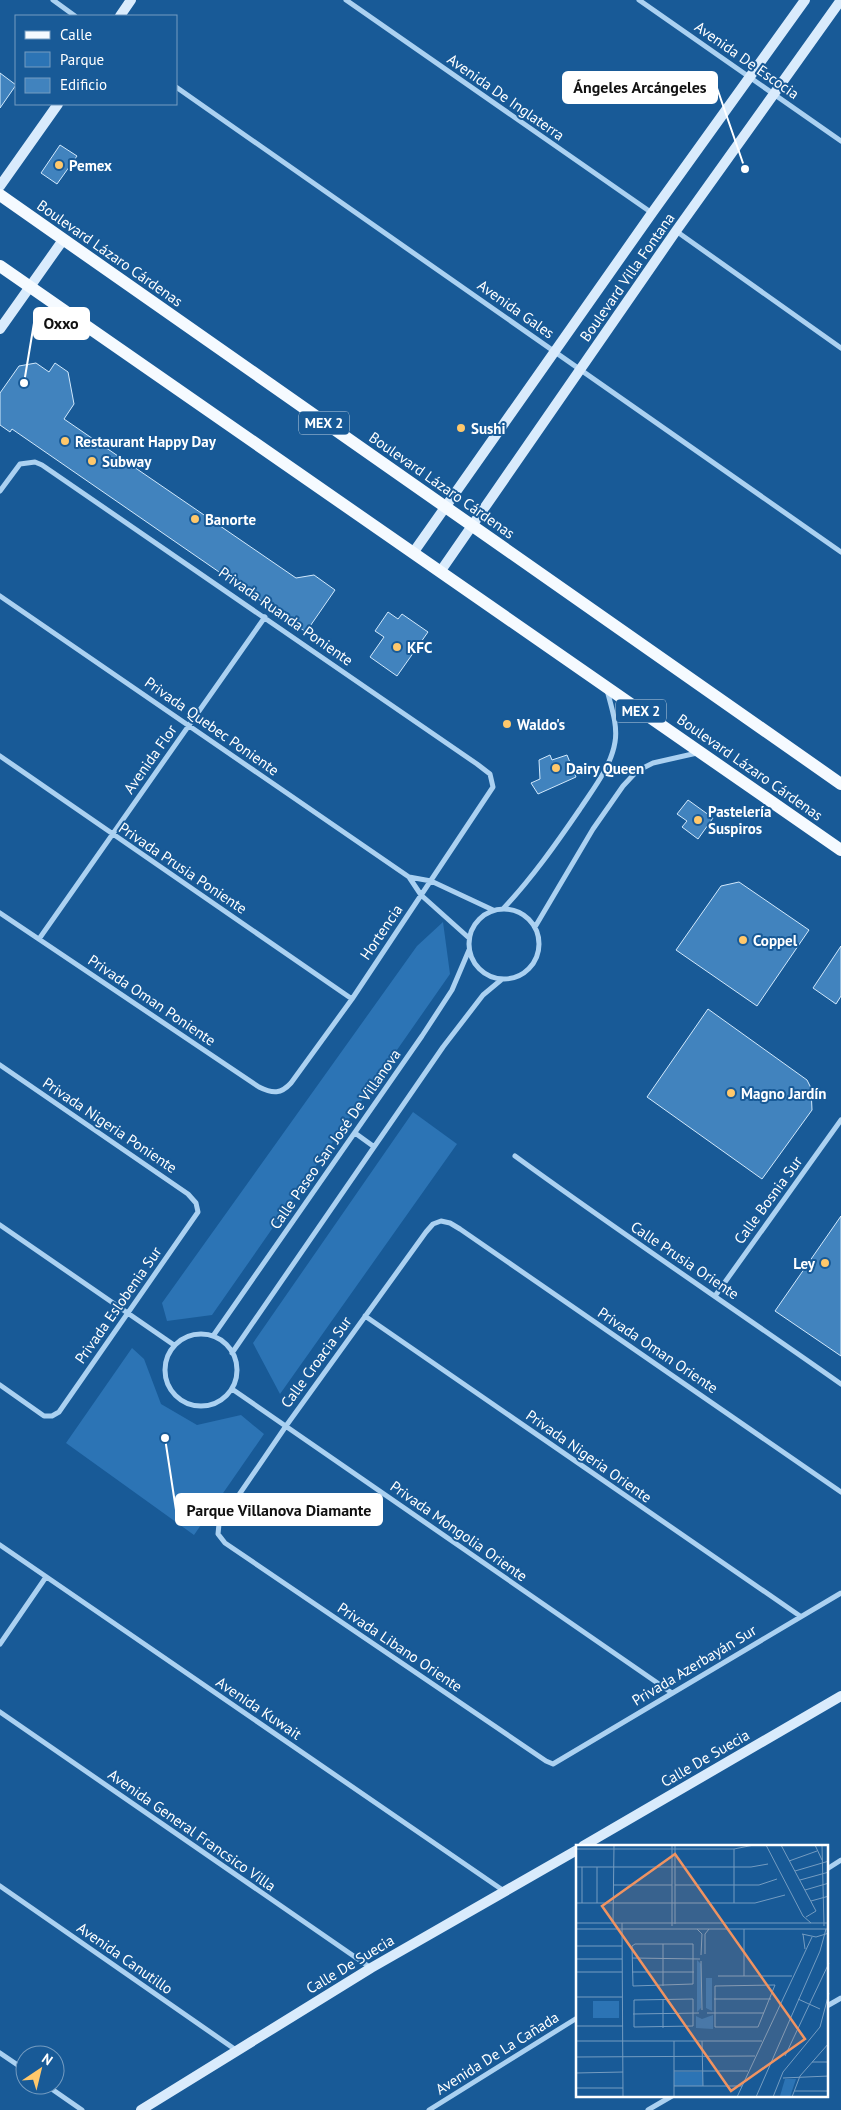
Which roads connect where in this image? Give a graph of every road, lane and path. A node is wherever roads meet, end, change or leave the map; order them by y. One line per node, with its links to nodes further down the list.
1 (53, 0): 7 (street)
2 (131, 0): 8 (street)
3 (346, 0): 16 (street, Avenida De Inglaterra)
4 (639, 0): 9 (street, Avenida De Escocia)
5 (805, 0): 9 (street, Boulevard Villa Fontana)
6 (841, 0): 11 (street, Boulevard Villa Fontana)
7 (75, 15)
8 (121, 15)
9 (750, 77): 11 (street, Avenida De Escocia); 16 (street, Boulevard Villa Fontana)
10 (178, 88): 23 (street, Avenida Gales)
11 (774, 94): 13 (street, Avenida De Escocia); 17 (street, Boulevard Villa Fontana)
12 (57, 105): 14 (street)
13 (841, 142)
14 (0, 186)
15 (0, 195): 18 (main road, Boulevard Lázaro Cárdenas / MEX 2)
16 (652, 213): 23 (street, Boulevard Villa Fontana)
17 (676, 231): 22 (street); 24 (street, Boulevard Villa Fontana)
18 (63, 240): 20 (street); 26 (main road, Boulevard Lázaro Cárdenas / MEX 2)
19 (0, 266): 20 (main road, Boulevard Lázaro Cárdenas / MEX 2)
20 (30, 287): 21 (street); 29 (main road, Boulevard Lázaro Cárdenas / MEX 2)
21 (0, 329)
22 (841, 348)
23 (555, 351): 24 (street, Avenida Gales); 26 (street, Boulevard Villa Fontana)
24 (581, 370): 27 (street, Boulevard Villa Fontana); 28 (street, Avenida Gales)
25 (0, 491): 32 (street, Privada Ruanda Poniente)
26 (445, 508): 27 (main road, Boulevard Lázaro Cárdenas / MEX 2); 29 (street, Boulevard Villa Fontana)
27 (472, 526): 30 (street, Boulevard Villa Fontana); 37 (main road, Boulevard Lázaro Cárdenas / MEX 2)
28 (841, 552)
29 (413, 553): 30 (main road, Boulevard Lázaro Cárdenas / MEX 2)
30 (440, 572): 33 (main road, Boulevard Lázaro Cárdenas / MEX 2)
31 (0, 596): 34 (street, Privada Quebec Poniente)
32 (265, 617): 34 (street, Avenida Flor); 38 (street, Privada Ruanda Poniente)
33 (607, 687): 35 (main road, Boulevard Lázaro Cárdenas / MEX 2); 44 (street)
34 (188, 726): 39 (street, Avenida Flor); 41 (street, Privada Quebec Poniente)
35 (700, 752): 40 (main road, Boulevard Lázaro Cárdenas / MEX 2); 47 (street)
36 (0, 756): 39 (street, Privada Prusia Poniente)
37 (841, 784)
38 (490, 794): 42 (street, Hortencia)
39 (112, 834): 49 (street, Avenida Flor); 52 (street, Privada Prusia Poniente)
40 (841, 850)
41 (409, 878): 42 (street, Privada Quebec Poniente); 43 (street, Privada Quebec Poniente)
42 (431, 881): 43 (street, Hortencia); 45 (street, Privada Quebec Poniente)
43 (421, 895): 48 (street, Privada Quebec Poniente); 52 (street, Hortencia)
44 (503, 909): 45 (street); 47 (street)
45 (493, 910): 48 (street)
46 (0, 912): 49 (street, Privada Oman Poniente)
47 (535, 927): 51 (street)
48 (469, 938): 50 (street)
49 (38, 939): 54 (street, Privada Oman Poniente)
50 (469, 950): 51 (street); 56 (street, Calle Paseo San José De Villanova)
51 (501, 980): 57 (street)
52 (352, 999): 54 (street, Hortencia)
53 (0, 1065): 59 (street, Privada Nigeria Poniente)
54 (291, 1083)
55 (841, 1120): 62 (street, Calle Bosnia Sur)
56 (355, 1133): 57 (street); 65 (street, Calle Paseo San José De Villanova)
57 (373, 1146): 67 (street)
58 (515, 1156): 62 (street, Calle Prusia Oriente)
59 (198, 1212): 63 (street, Privada Eslobenia Sur)
60 (0, 1225): 63 (street)
61 (460, 1229): 64 (street, Calle Croacia Sur); 72 (street, Privada Oman Oriente)
62 (716, 1296): 68 (street, Calle Prusia Oriente)
63 (127, 1313): 66 (street); 69 (street, Privada Eslobenia Sur)
64 (365, 1316): 71 (street, Calle Croacia Sur); 77 (street, Privada Nigeria Oriente)
65 (213, 1336): 66 (street); 67 (street)
66 (174, 1345): 70 (street)
67 (232, 1353): 70 (street)
68 (841, 1384)
69 (0, 1385)
70 (232, 1389): 71 (street, Privada Mongolia Oriente)
71 (286, 1426): 73 (street, Calle Croacia Sur); 79 (street, Privada Mongolia Oriente)
72 (841, 1492)
73 (225, 1543): 82 (street, Privada Libano Oriente)
74 (0, 1545): 75 (street, Avenida Kuwait)
75 (46, 1577): 78 (street); 88 (street, Avenida Kuwait)
76 (841, 1593): 77 (street, Privada Azerbayán Sur)
77 (800, 1616): 79 (street, Privada Azerbayán Sur)
78 (0, 1644)
79 (672, 1693): 82 (street, Privada Azerbayán Sur)
80 (841, 1696): 83 (street, Calle De Suecia)
81 (0, 1712): 89 (street, Avenida General Francsico Villa)
82 (562, 1760)
83 (585, 1845)
84 (576, 1851): 88 (street, Calle De Suecia)
85 (841, 1860): 86 (street)
86 (828, 1868)
87 (0, 1886): 93 (street, Avenida Canutillo)
88 (505, 1892): 89 (street, Calle De Suecia)
89 (371, 1968): 93 (street, Calle De Suecia)
90 (841, 1998): 91 (street)
91 (828, 2005)
92 (576, 2019): 100 (street, Avenida De La Cañada)
93 (236, 2050): 99 (street, Calle De Suecia)
94 (0, 2052): 95 (street)
95 (15, 2063)
96 (60, 2095): 98 (street)
97 (669, 2098): 101 (street)
98 (82, 2110)
99 (141, 2110)
100 (429, 2110)
101 (648, 2110)

